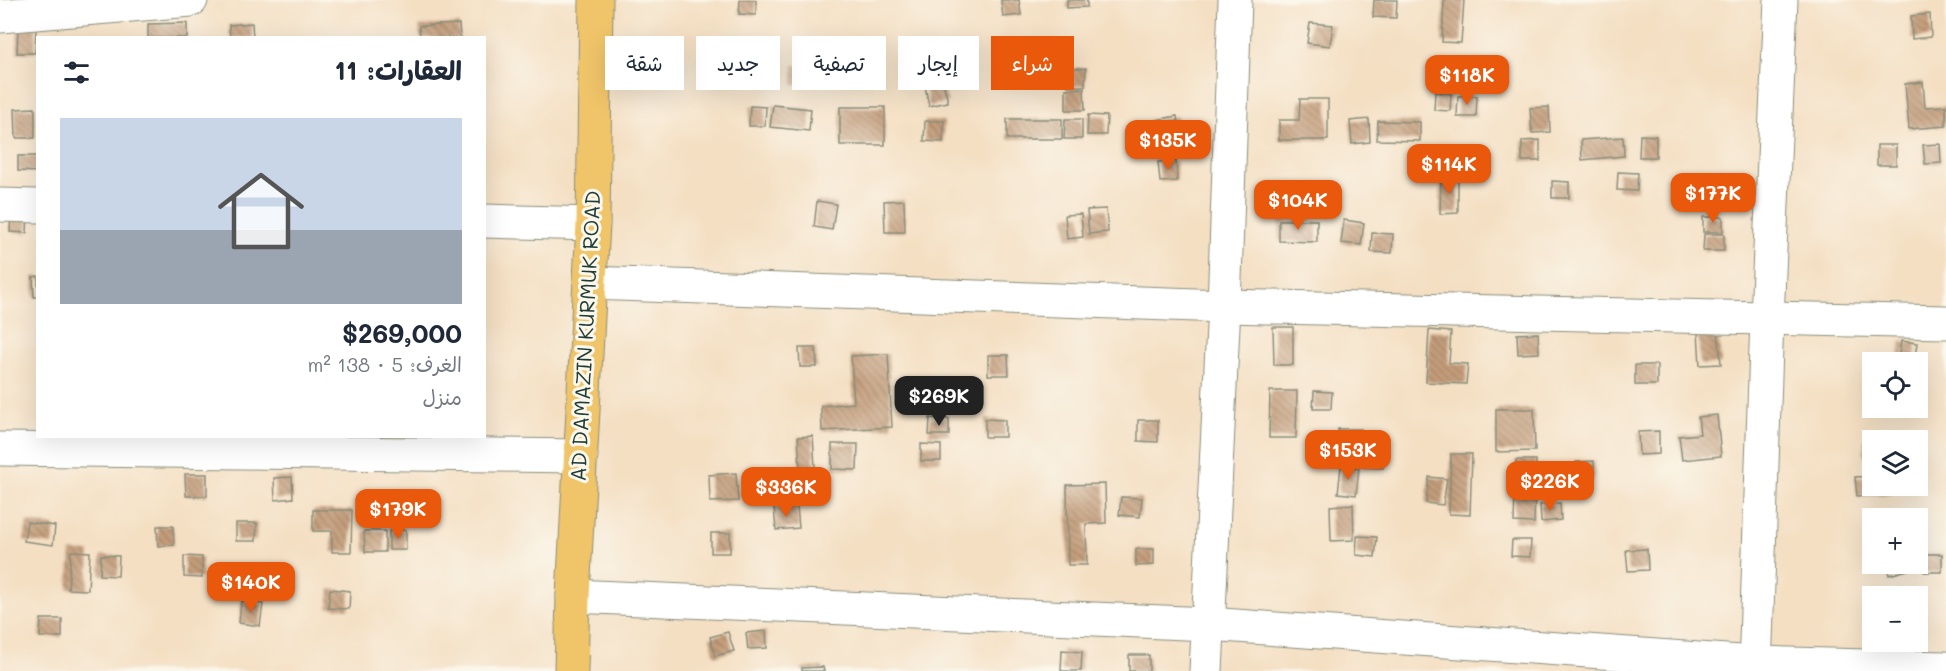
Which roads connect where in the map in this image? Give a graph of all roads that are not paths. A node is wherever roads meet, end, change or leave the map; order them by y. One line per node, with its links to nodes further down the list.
1 (191, 0): 5 (street)
2 (596, 0): 9 (highway, AD DAMAZIN KURMUK ROAD)
3 (1234, 0): 11 (street)
4 (1781, 0): 12 (street)
5 (0, 16)
6 (0, 205): 7 (street)
7 (36, 206)
8 (486, 220): 9 (street)
9 (593, 224): 10 (highway, AD DAMAZIN KURMUK ROAD)
10 (590, 284): 11 (street); 15 (highway, AD DAMAZIN KURMUK ROAD)
11 (1224, 306): 12 (street); 17 (street)
12 (1767, 318): 13 (street); 18 (street)
13 (1946, 322)
14 (0, 449): 15 (street)
15 (580, 456): 16 (highway, AD DAMAZIN KURMUK ROAD)
16 (573, 596): 17 (street); 20 (highway, AD DAMAZIN KURMUK ROAD)
17 (1208, 624): 18 (street); 21 (street)
18 (1755, 667): 19 (street)
19 (1946, 668)
20 (571, 671)
21 (1206, 671)

